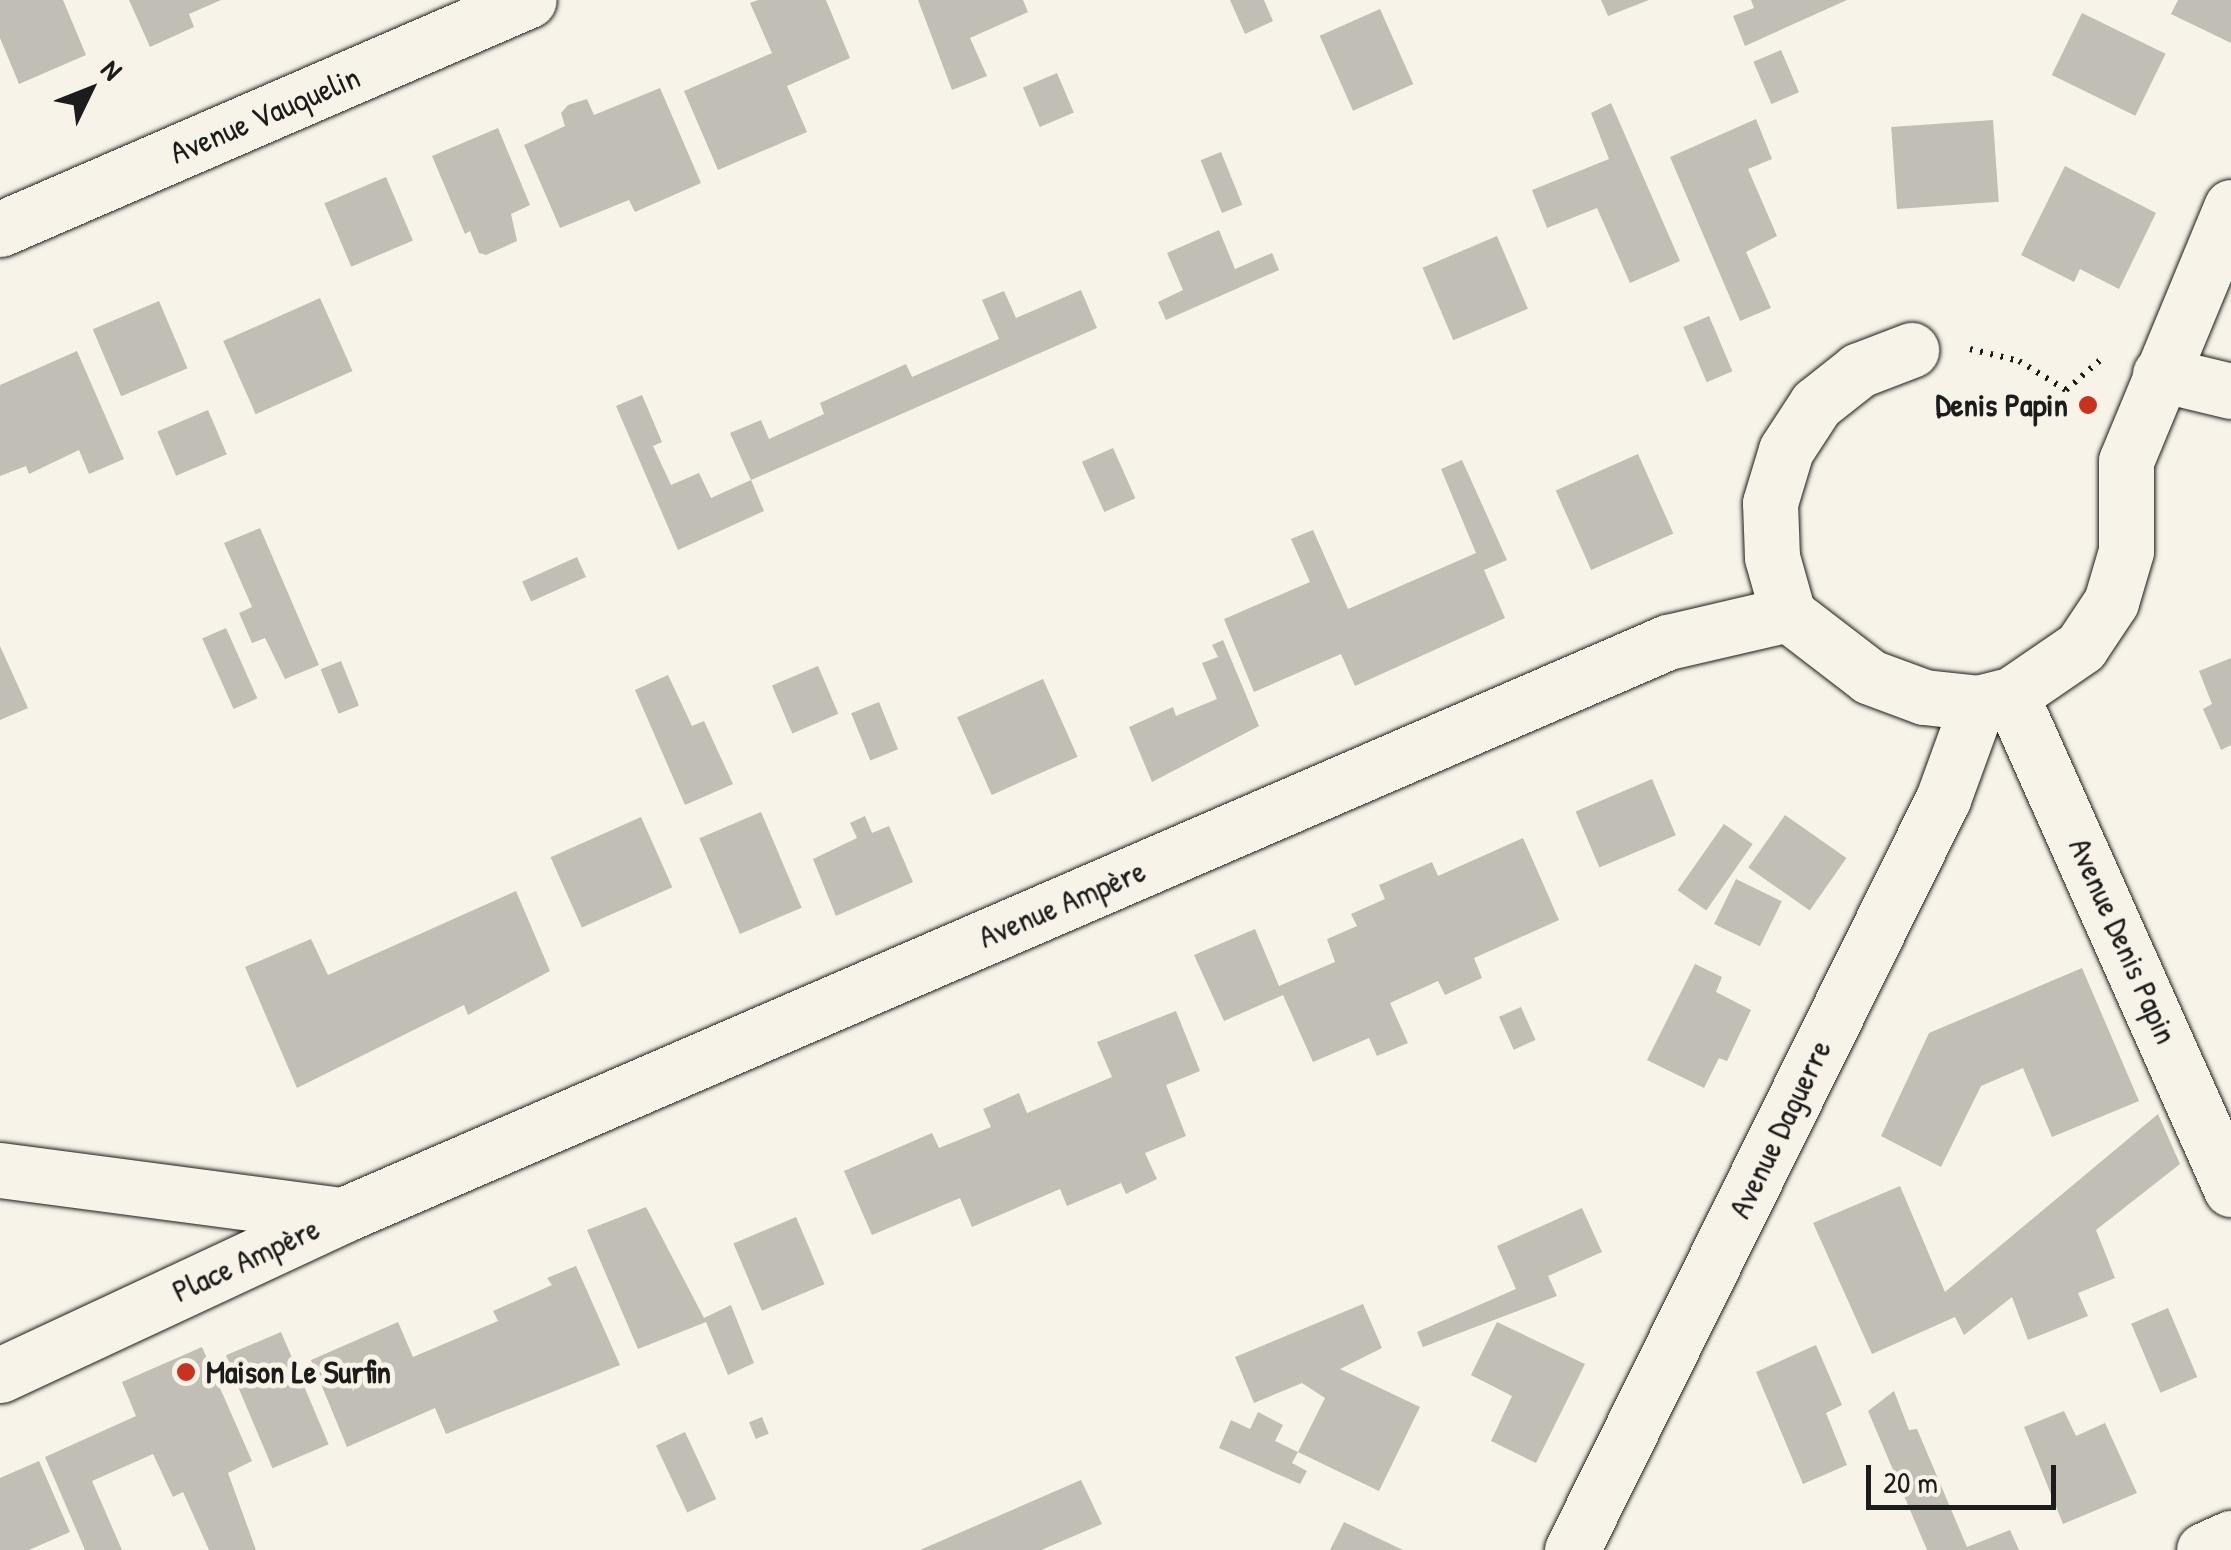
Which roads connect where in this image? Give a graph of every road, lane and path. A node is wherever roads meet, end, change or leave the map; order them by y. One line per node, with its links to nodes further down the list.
1 (529, 0): 3 (street, Avenue Vauquelin)
2 (2231, 207): 5 (street)
3 (0, 229)
4 (1911, 350): 5 (path); 7 (street)
5 (2139, 361): 6 (street); 8 (street)
6 (2231, 392)
7 (1788, 614): 8 (street); 11 (street, Avenue Ampère)
8 (1995, 699): 10 (street, Avenue Denis Papin); 14 (street, Avenue Daguerre)
9 (0, 1170): 11 (street, Place Ampère)
10 (2231, 1189)
11 (342, 1215): 12 (street, Place Ampère)
12 (0, 1375)
13 (2231, 1538): 15 (street)
14 (1572, 1550)
15 (2204, 1550)

